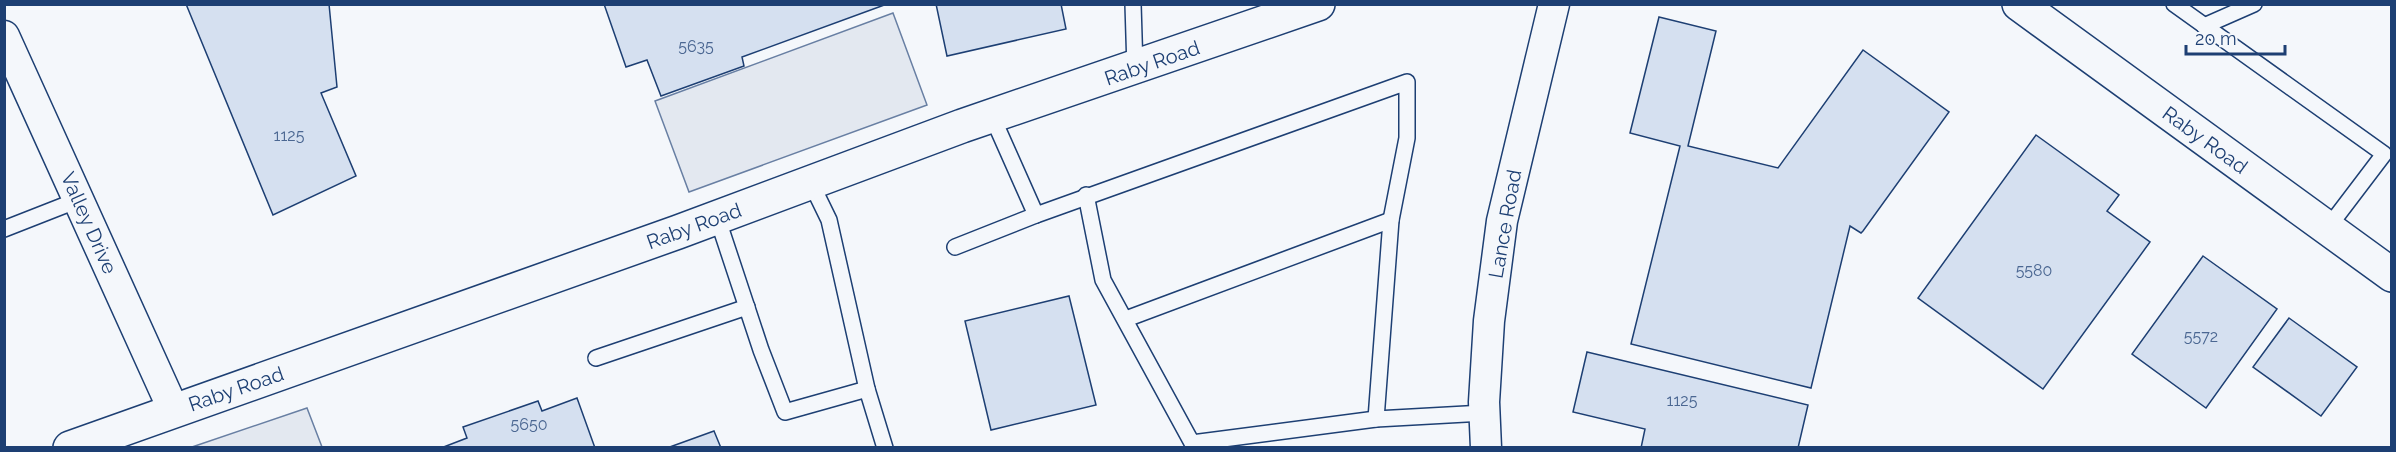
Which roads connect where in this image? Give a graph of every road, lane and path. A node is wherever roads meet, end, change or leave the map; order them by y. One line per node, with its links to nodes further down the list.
1 (1133, 4): 9 (lane)
2 (1318, 4): 9 (street, Raby Road)
3 (1554, 4): 27 (street, Lance Road)
4 (2019, 4): 18 (street, Raby Road)
5 (2174, 4): 7 (lane)
6 (2254, 4): 7 (lane)
7 (2204, 26): 11 (lane)
8 (4, 36): 14 (street, Valley Drive)
9 (1135, 69): 10 (street, Raby Road)
10 (992, 116): 12 (street, Raby Road); 15 (lane)
11 (2388, 156): 18 (lane)
12 (811, 183): 16 (street, Raby Road); 25 (lane)
13 (1086, 195): 15 (lane); 17 (lane); 23 (lane)
14 (78, 200): 19 (lane); 26 (street, Valley Drive)
15 (1036, 215): 20 (lane)
16 (717, 217): 22 (lane); 26 (street, Raby Road)
17 (1391, 220): 23 (lane); 28 (lane)
18 (2327, 228): 21 (street, Raby Road)
19 (4, 230)
20 (955, 247)
21 (2391, 275)
22 (747, 307): 24 (lane); 25 (lane)
23 (1126, 319): 28 (lane)
24 (596, 358)
25 (867, 389): 30 (lane)
26 (174, 411): 29 (street, Raby Road)
27 (1484, 413): 28 (lane); 31 (street, Lance Road)
28 (1376, 419)
29 (70, 447)
30 (885, 447)
31 (1486, 447)

